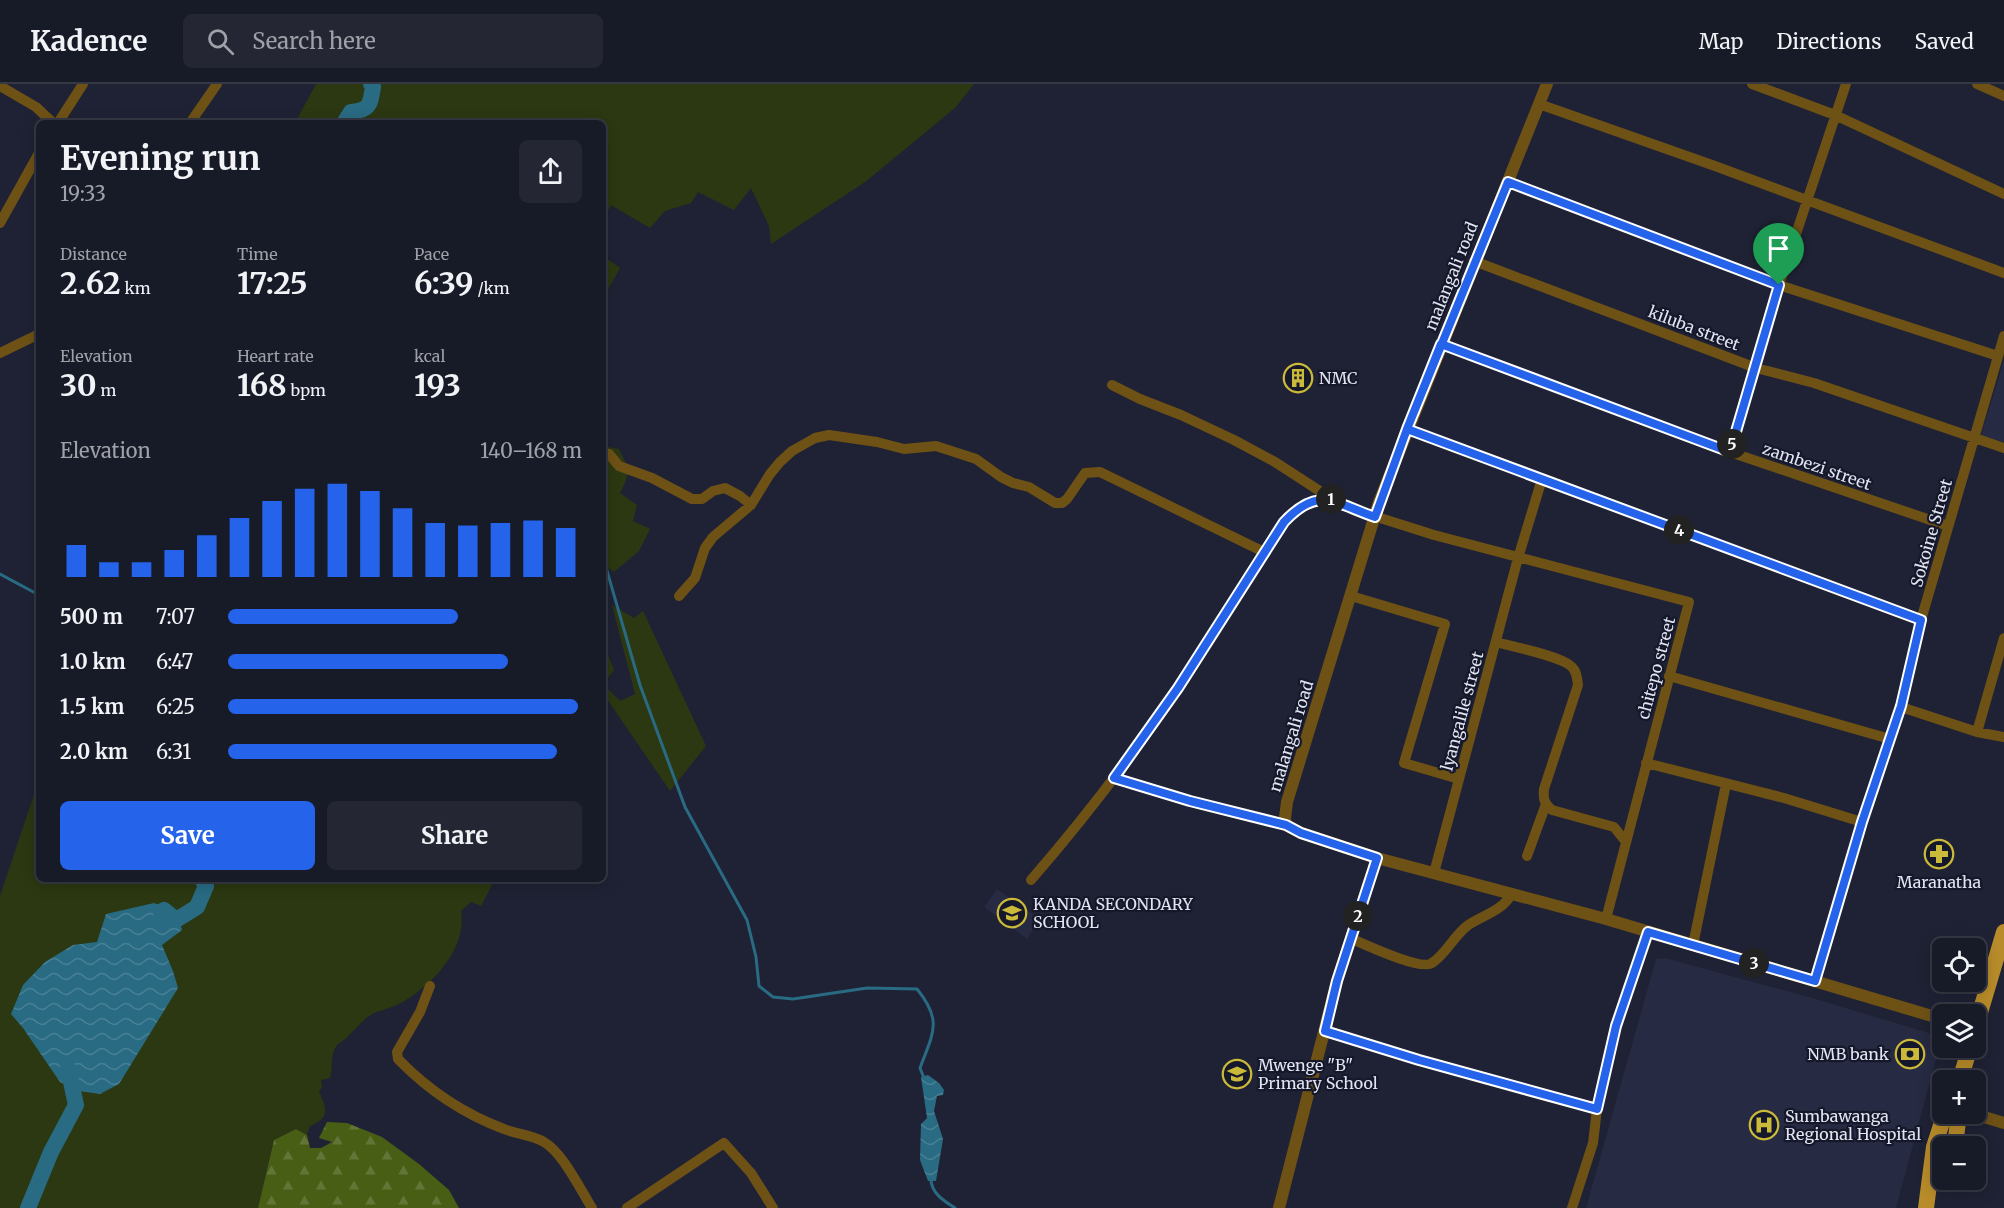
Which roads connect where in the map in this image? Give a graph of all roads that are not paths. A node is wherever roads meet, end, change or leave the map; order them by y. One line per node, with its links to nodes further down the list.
1 (82, 84): 12 (street)
2 (217, 84): 13 (street)
3 (1546, 84): 9 (street, malangali road)
4 (1752, 84): 10 (street)
5 (1846, 84): 10 (street)
6 (1977, 84): 8 (street)
7 (0, 86): 11 (street)
8 (2004, 96)
9 (1539, 104): 15 (street, malangali road); 17 (street)
10 (1835, 115): 16 (street); 17 (street)
11 (50, 120)
12 (60, 120)
13 (192, 120)
14 (36, 158): 18 (street)
15 (1508, 182): 19 (street, malangali road); 21 (street)
16 (2004, 194)
17 (1808, 202): 20 (street); 21 (street)
18 (0, 223)
19 (1474, 261): 24 (street, malangali road); 27 (street, kiluba street)
20 (2004, 273)
21 (1779, 285): 26 (street); 27 (street)
22 (36, 335): 25 (street)
23 (2004, 336): 26 (street, Sokoine Street)
24 (1441, 344): 29 (street, malangali road); 32 (street, zambezi street)
25 (0, 353)
26 (1998, 356): 30 (street, Sokoine Street)
27 (1756, 368): 30 (street, kiluba street); 32 (street)
28 (1112, 385): 35 (street, chitepo street)
29 (1407, 429): 34 (street); 37 (street, malangali road)
30 (1974, 439): 31 (street, kiluba street); 38 (street, Sokoine Street)
31 (2004, 448)
32 (1730, 452): 38 (street, zambezi street)
33 (606, 454): 36 (street)
34 (1542, 479): 40 (street, lyangalile street); 43 (street)
35 (1332, 499): 37 (street, chitepo street); 39 (street)
36 (751, 505): 39 (street); 41 (street)
37 (1375, 517): 40 (street, chitepo street); 42 (street, malangali road)
38 (1948, 526): 43 (street, Sokoine Street)
39 (1264, 552): 52 (street)
40 (1518, 558): 45 (street, lyangalile street); 46 (street, chitepo street)
41 (680, 596)
42 (1351, 596): 53 (street); 57 (street, malangali road)
43 (1921, 620): 47 (street, Sokoine Street)
44 (2004, 638): 48 (street)
45 (1496, 642): 53 (street, lyangalile street); 55 (street)
46 (1669, 676): 50 (street); 51 (street, chitepo street)
47 (1901, 706): 48 (street); 50 (street, Sokoine Street)
48 (1977, 732): 49 (street)
49 (2004, 737)
50 (1890, 739): 56 (street, Sokoine Street)
51 (1646, 763): 54 (street); 58 (street, chitepo street)
52 (1114, 778): 57 (street); 62 (street)
53 (1459, 779): 61 (street, lyangalile street)
54 (1726, 784): 56 (street); 68 (street)
55 (1545, 804): 58 (street); 59 (street)
56 (1862, 822): 69 (street, Sokoine Street)
57 (1286, 825): 60 (street)
58 (1626, 842): 64 (street, chitepo street)
59 (1527, 856)
60 (1377, 858): 61 (street); 67 (street)
61 (1434, 873): 63 (street)
62 (1031, 880)
63 (1511, 895): 64 (street); 67 (street)
64 (1606, 919): 65 (street)
65 (1648, 932): 68 (street); 74 (street)
66 (2004, 932): 71 (highway)
67 (1350, 938): 73 (street)
68 (1693, 945): 69 (street)
69 (1815, 981): 72 (street)
70 (430, 986): 80 (street)
71 (1983, 1004)
72 (1932, 1016)
73 (1325, 1031): 74 (street); 83 (street)
74 (1597, 1109): 84 (street)
75 (1986, 1118): 76 (street)
76 (2004, 1123)
77 (1932, 1178): 79 (highway)
78 (1933, 1190): 79 (highway)
79 (1926, 1205)
80 (592, 1208)
81 (627, 1208): 82 (street)
82 (773, 1208)
83 (1279, 1208)
84 (1572, 1208)

